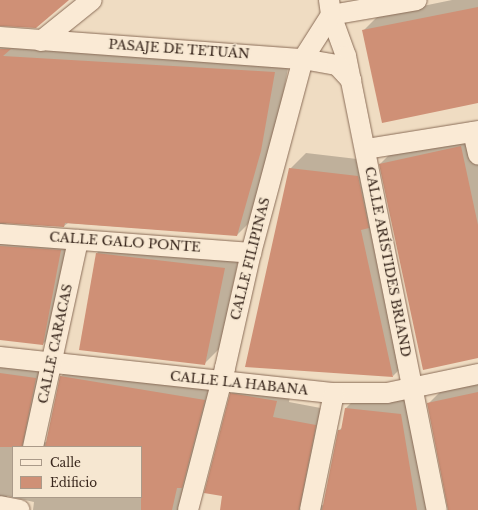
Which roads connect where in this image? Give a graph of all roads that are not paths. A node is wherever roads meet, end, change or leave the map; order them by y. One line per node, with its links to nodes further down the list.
1 (92, 0): 5 (street)
2 (417, 0): 3 (street)
3 (330, 8): 6 (street, CALLE FILIPINAS); 7 (street, CALLE ARÍSTIDES BRIAND)
4 (0, 37): 5 (street, PASAJE DE TETUÁN)
5 (41, 41): 6 (street, PASAJE DE TETUÁN)
6 (303, 59): 7 (street, PASAJE DE TETUÁN); 13 (street, CALLE FILIPINAS)
7 (351, 80): 9 (street, CALLE ARÍSTIDES BRIAND)
8 (476, 131): 9 (street); 10 (street)
9 (366, 149): 18 (street, CALLE ARÍSTIDES BRIAND)
10 (478, 154)
11 (0, 234): 12 (street, CALLE GALO PONTE)
12 (78, 240): 13 (street, CALLE GALO PONTE); 15 (street, CALLE CARACAS)
13 (251, 253): 17 (street, CALLE FILIPINAS)
14 (0, 357): 15 (street, CALLE LA HABANA)
15 (52, 364): 17 (street, CALLE LA HABANA); 20 (street, CALLE CARACAS)
16 (478, 374): 18 (street, CALLE LA HABANA)
17 (221, 383): 19 (street, CALLE LA HABANA); 24 (street, CALLE FILIPINAS)
18 (411, 388): 19 (street, CALLE LA HABANA); 26 (street, CALLE ARÍSTIDES BRIAND)
19 (334, 393): 25 (street)
20 (33, 446)
21 (22, 498): 23 (street)
22 (0, 506): 23 (street)
23 (19, 510)
24 (188, 510)
25 (310, 510)
26 (437, 510)

